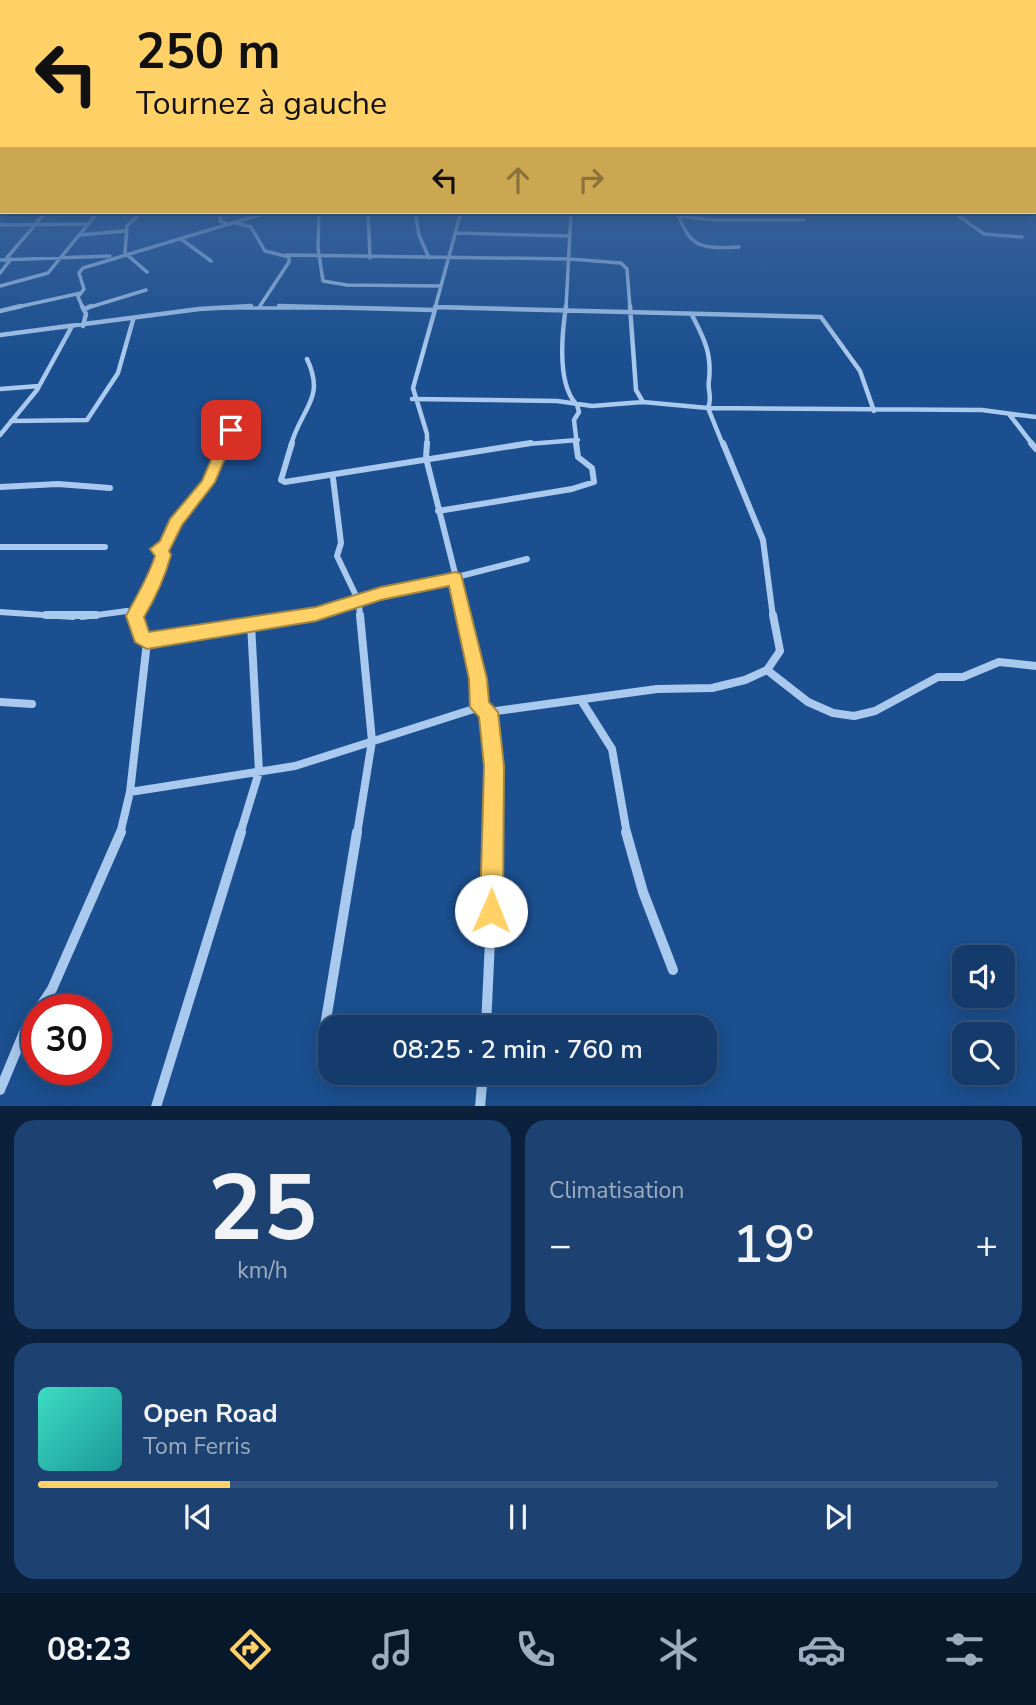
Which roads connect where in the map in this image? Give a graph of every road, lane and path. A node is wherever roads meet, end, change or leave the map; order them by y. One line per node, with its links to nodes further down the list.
1 (67, 251): 13 (street)
2 (135, 251): 10 (street)
3 (197, 251): 20 (street)
4 (265, 251): 12 (street)
5 (320, 251): 14 (street)
6 (370, 251): 15 (street)
7 (426, 251): 16 (street)
8 (451, 251): 17 (street)
9 (570, 251): 18 (street)
10 (125, 253): 11 (street); 21 (street)
11 (118, 256): 13 (street); 26 (street)
12 (287, 256): 14 (street); 27 (street)
13 (61, 258): 19 (street); 24 (street)
14 (321, 258): 15 (street); 23 (street)
15 (370, 258): 16 (street)
16 (429, 258): 17 (street)
17 (449, 258): 18 (street); 23 (street)
18 (570, 259): 30 (street); 32 (street)
19 (5, 260): 22 (street)
20 (211, 261)
21 (147, 272)
22 (0, 273)
23 (441, 285): 29 (street)
24 (0, 286)
25 (146, 290): 28 (street)
26 (83, 293): 28 (street); 31 (street)
27 (260, 306): 29 (street); 34 (street)
28 (85, 309): 35 (street)
29 (435, 309): 30 (street); 41 (street)
30 (564, 310): 32 (street); 43 (street)
31 (0, 311)
32 (630, 313): 33 (street); 42 (street)
33 (692, 315): 44 (street); 45 (street)
34 (133, 320): 35 (street); 49 (street)
35 (83, 326): 36 (street)
36 (71, 328): 37 (street); 39 (street)
37 (0, 335)
38 (307, 359): 54 (street)
39 (39, 386): 40 (street); 49 (street)
40 (0, 389)
41 (412, 399): 43 (street); 53 (street)
42 (643, 402): 43 (street); 44 (street)
43 (577, 405): 51 (street)
44 (708, 408): 45 (street); 68 (street)
45 (874, 411): 47 (street)
46 (237, 413): 64 (street)
47 (1009, 414): 48 (street); 52 (street)
48 (1036, 417)
49 (12, 421): 50 (street)
50 (0, 435)
51 (578, 440): 53 (street); 57 (street)
52 (1036, 449)
53 (426, 458): 54 (street); 57 (street)
54 (333, 478): 62 (street)
55 (0, 487): 56 (street)
56 (110, 488)
57 (438, 511): 61 (street)
58 (0, 547): 59 (street)
59 (105, 547)
60 (527, 559): 61 (street)
61 (456, 579): 62 (street); 72 (street)
62 (359, 602): 65 (street); 74 (street)
63 (0, 612): 64 (street)
64 (135, 616): 66 (street)
65 (251, 624): 66 (street); 75 (street)
66 (147, 642): 76 (street)
67 (1036, 666): 68 (street)
68 (767, 670): 69 (street)
69 (580, 700): 73 (street); 77 (street)
70 (0, 702): 71 (street)
71 (32, 704)
72 (480, 707): 73 (street); 74 (street)
73 (489, 712): 80 (street)
74 (372, 741): 75 (street); 79 (street)
75 (259, 772): 76 (street); 84 (street)
76 (130, 792): 78 (street)
77 (673, 971)
78 (49, 994)
79 (327, 1015)
80 (486, 1015)
81 (21, 1040): 83 (street)
82 (482, 1085): 85 (street)
83 (0, 1090)
84 (156, 1106)
85 (480, 1106)

